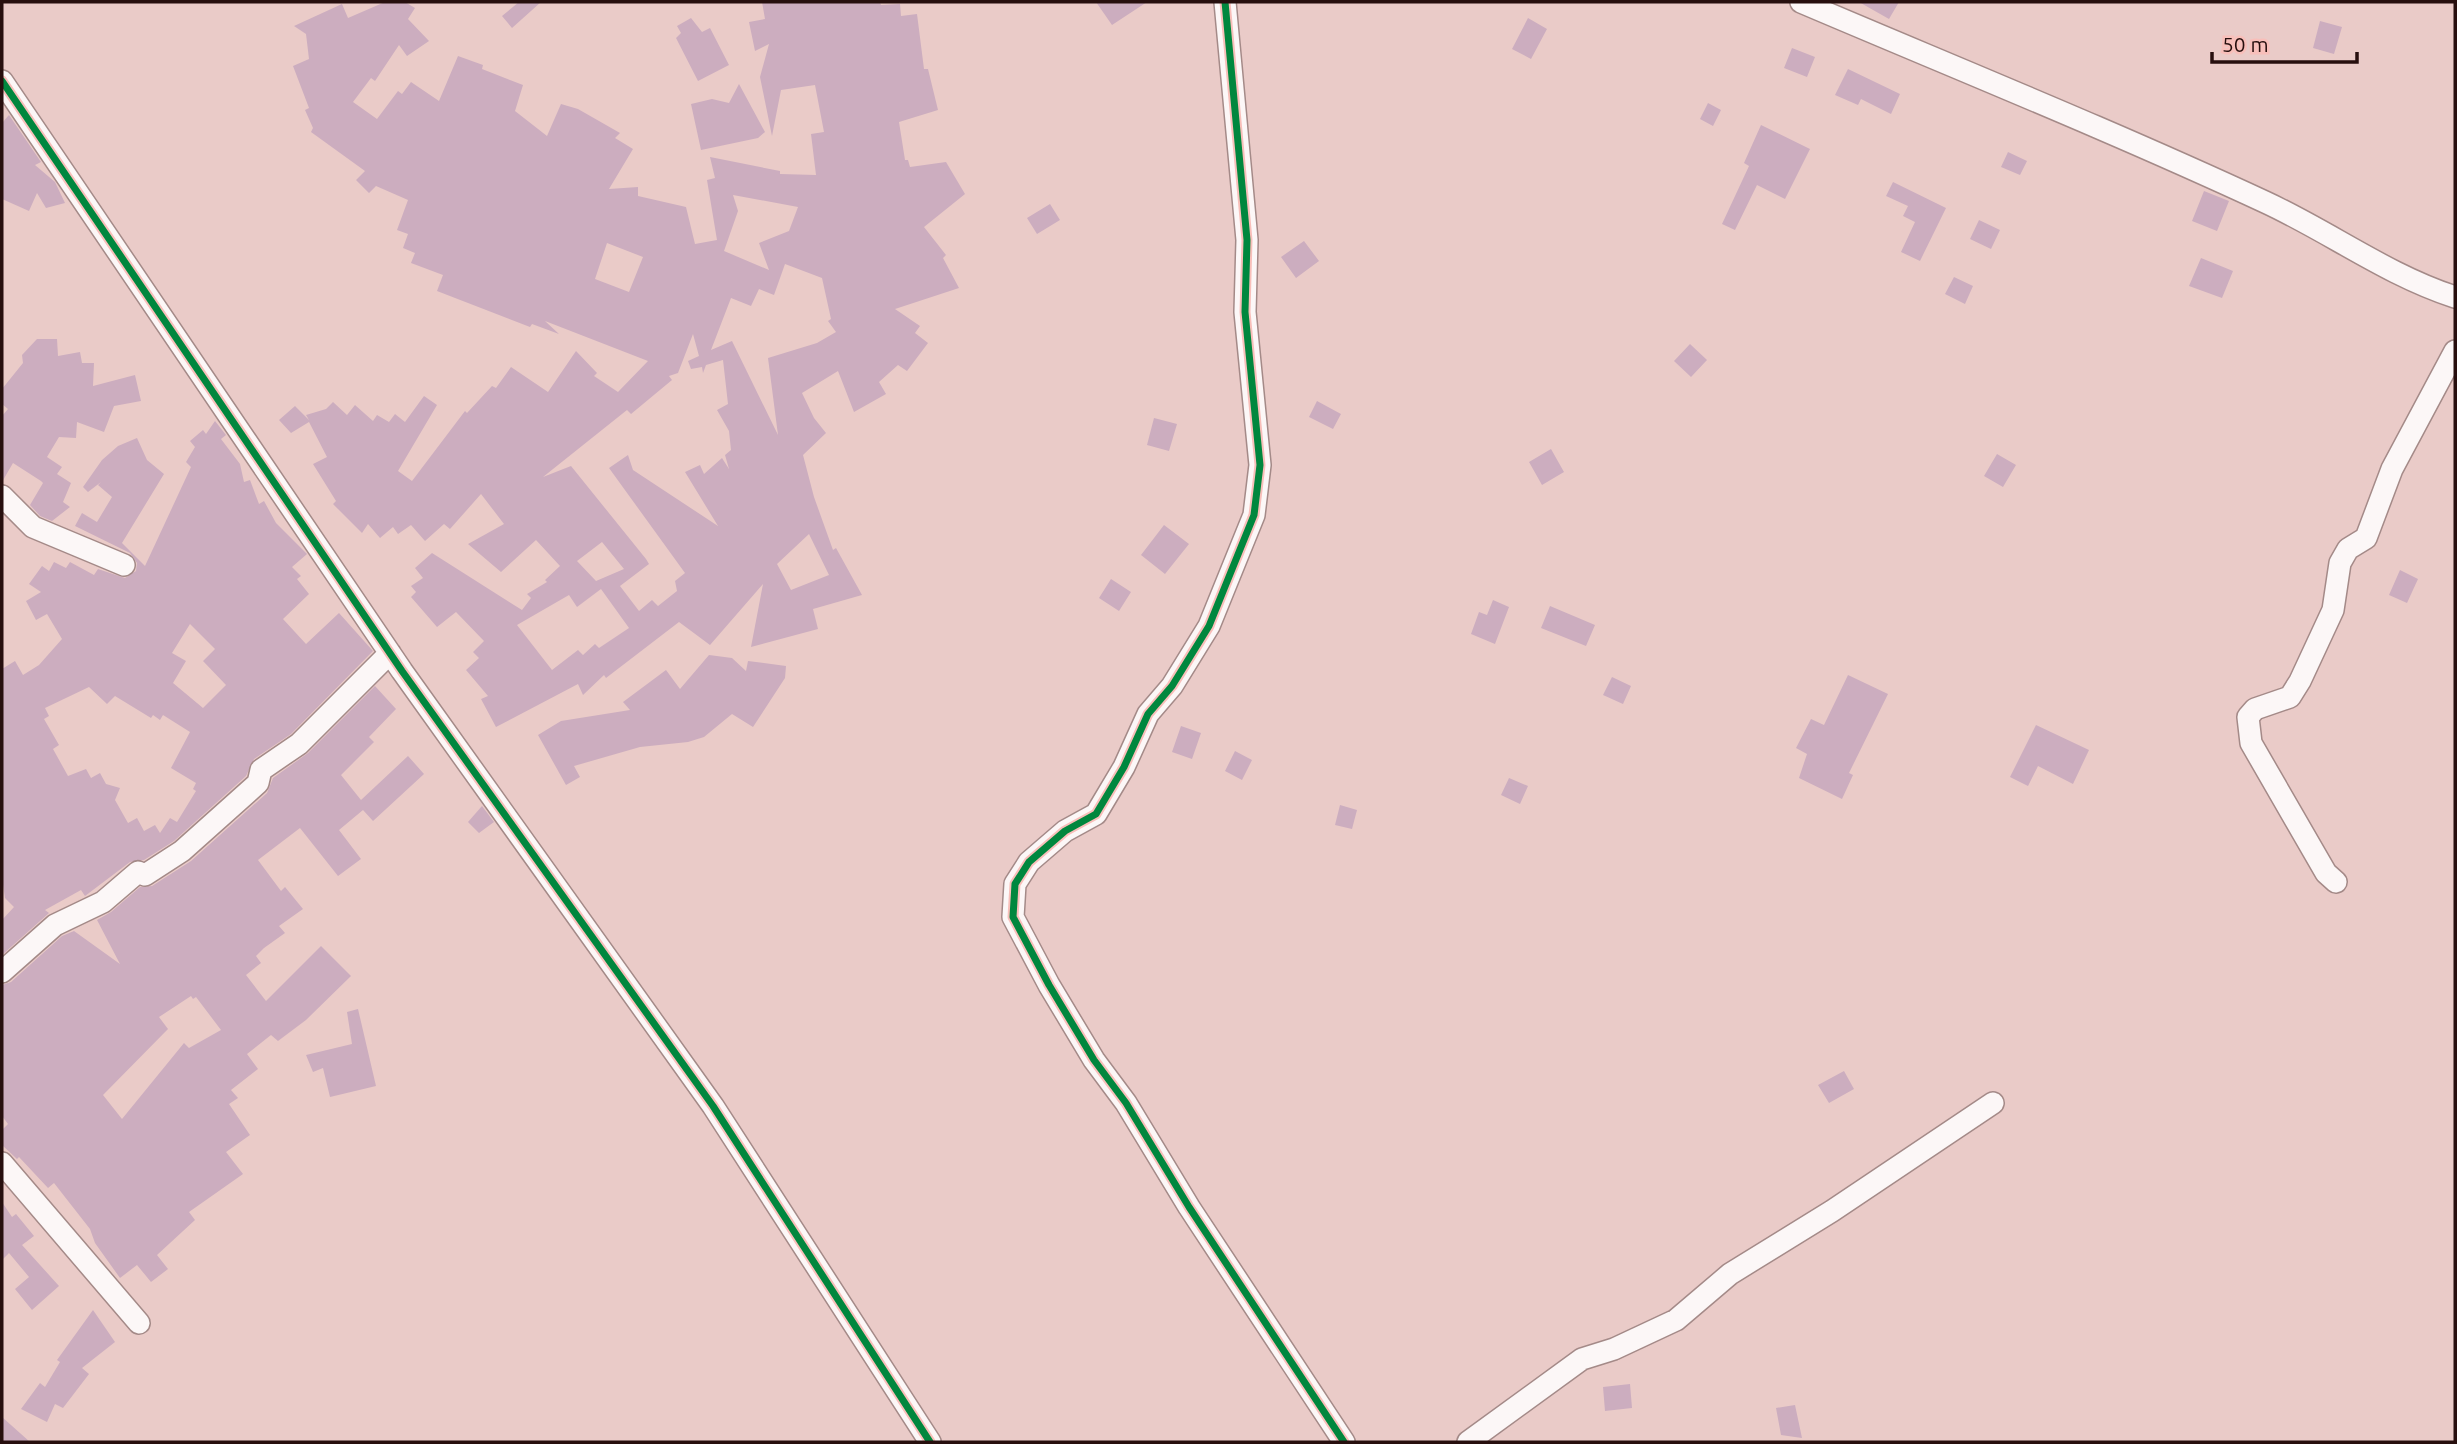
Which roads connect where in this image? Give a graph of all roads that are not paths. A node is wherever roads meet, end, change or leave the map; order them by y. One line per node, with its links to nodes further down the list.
1 (1225, 2): 15 (street)
2 (1801, 2): 4 (street)
3 (2, 81): 8 (street)
4 (2455, 297)
5 (2455, 351): 9 (street)
6 (2, 496): 7 (street)
7 (124, 565)
8 (390, 653): 10 (street); 14 (street)
9 (2336, 882)
10 (2, 972)
11 (1993, 1103): 16 (street)
12 (2, 1163): 13 (street)
13 (139, 1323)
14 (930, 1442)
15 (1344, 1442)
16 (1468, 1442)

